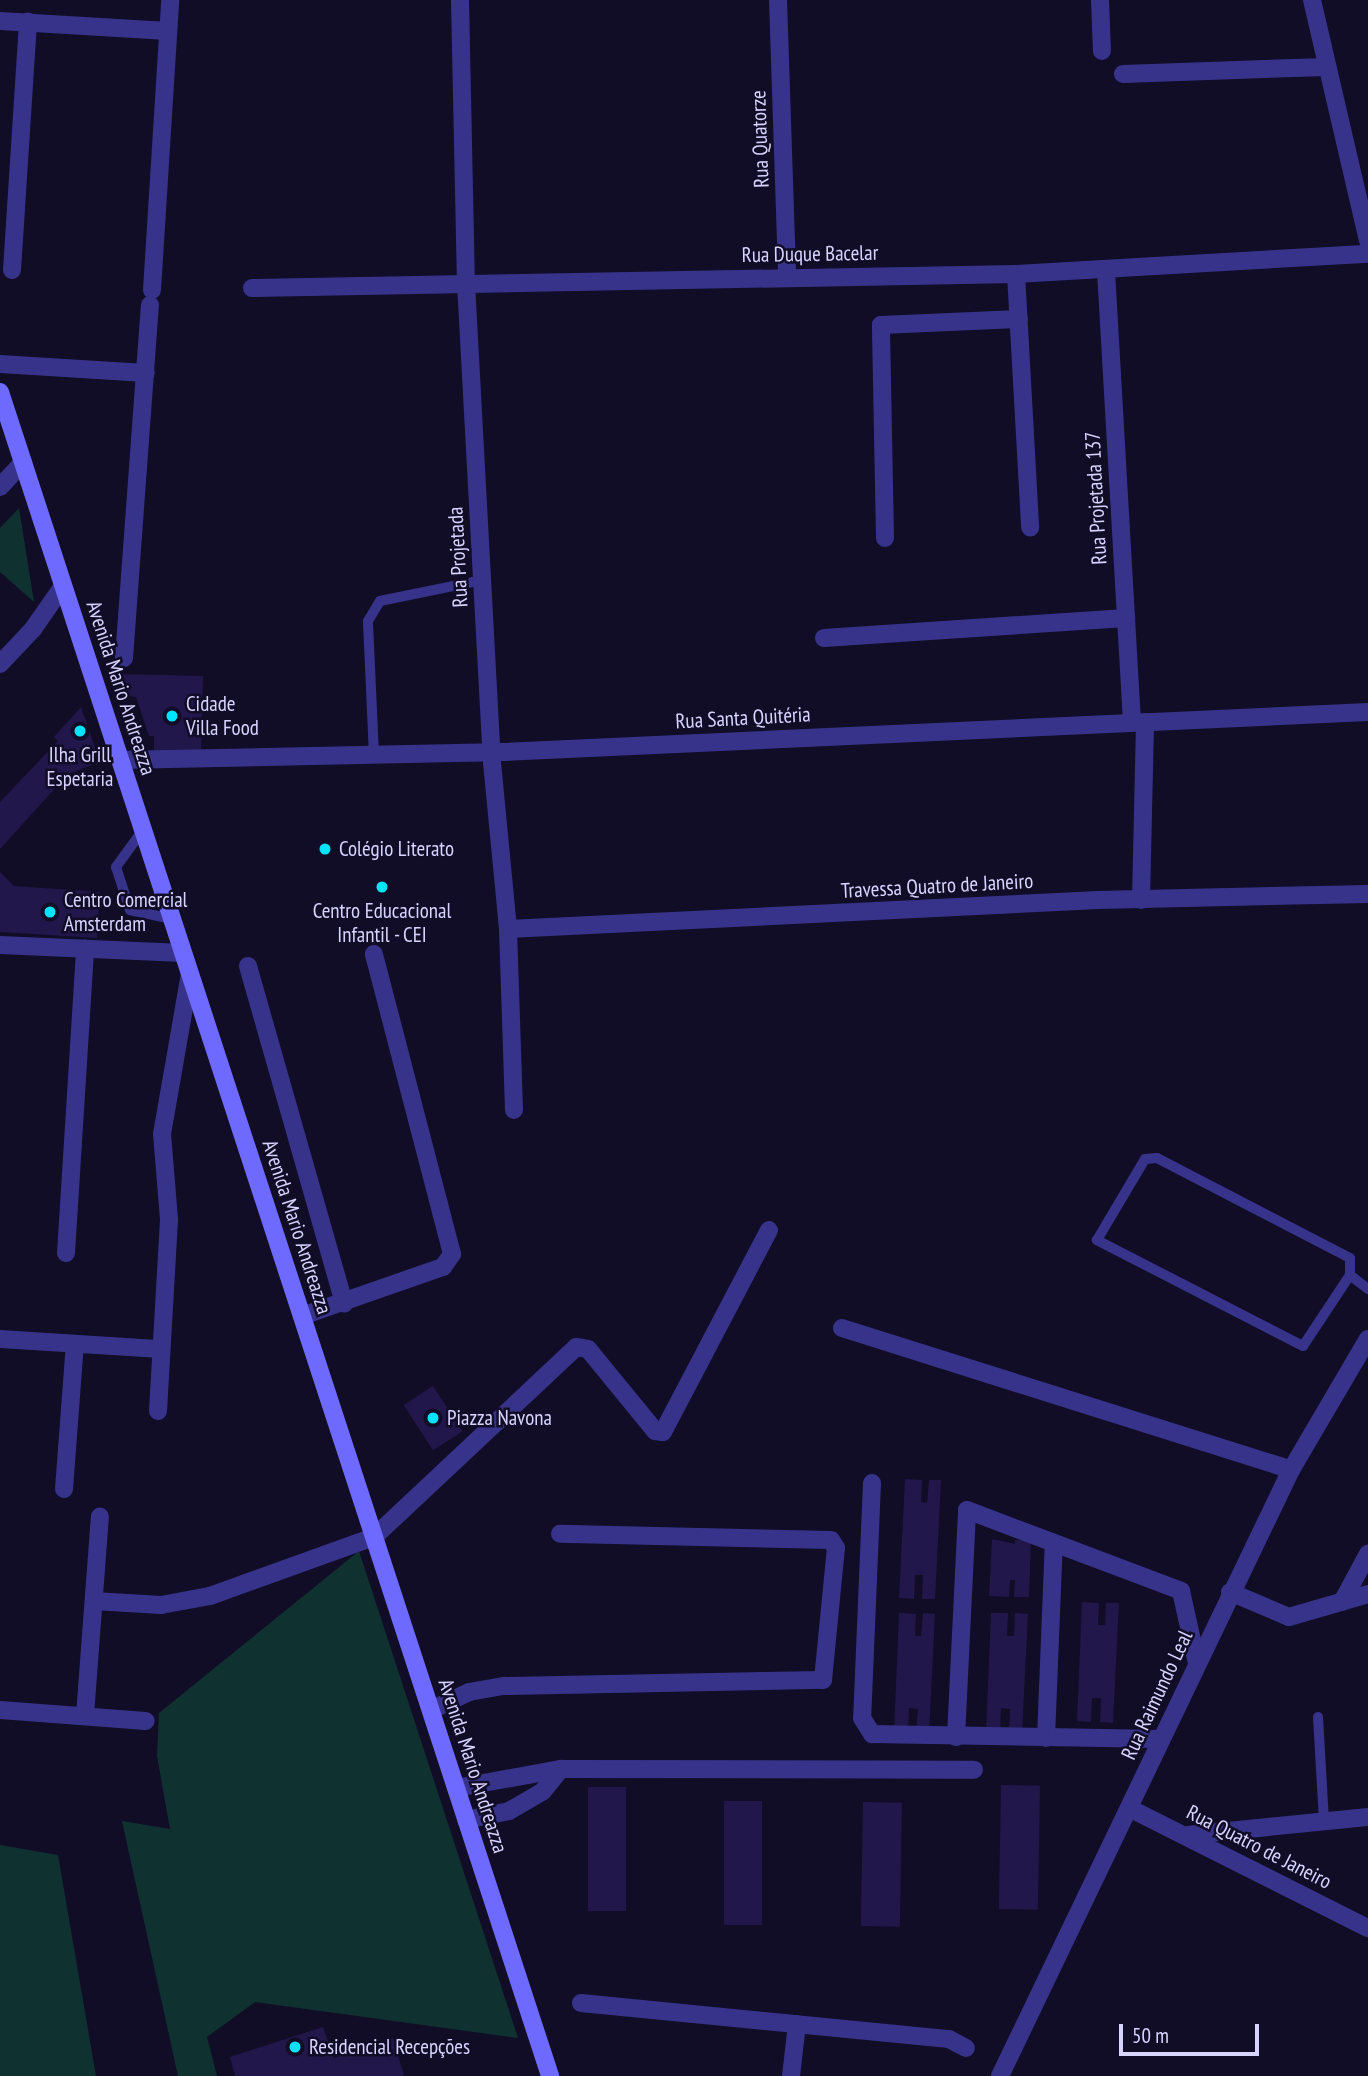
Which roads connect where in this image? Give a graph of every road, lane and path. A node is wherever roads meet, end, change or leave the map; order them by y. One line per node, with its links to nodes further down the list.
1 (170, 0): 8 (street)
2 (460, 0): 18 (street, Rua Projetada)
3 (778, 0): 17 (street, Rua Quatorze)
4 (1100, 0): 9 (street)
5 (1312, 0): 10 (street)
6 (0, 21): 7 (street)
7 (28, 22): 8 (street); 14 (street)
8 (168, 31): 22 (street)
9 (1102, 51)
10 (1326, 66): 11 (street); 12 (street)
11 (1123, 74)
12 (1368, 241)
13 (1368, 254): 15 (street, Rua Duque Bacelar)
14 (12, 270)
15 (1106, 271): 16 (street, Rua Duque Bacelar); 30 (street, Rua Projetada 137)
16 (1016, 274): 17 (street, Rua Duque Bacelar); 20 (street)
17 (787, 277): 18 (street, Rua Duque Bacelar)
18 (466, 283): 19 (street, Rua Duque Bacelar); 28 (street, Rua Projetada)
19 (252, 288)
20 (1019, 319): 26 (street); 27 (street)
21 (0, 364): 22 (street)
22 (146, 373): 32 (street)
23 (0, 392): 24 (main road, Avenida Mario Andreazza)
24 (23, 462): 25 (street); 29 (main road, Avenida Mario Andreazza)
25 (0, 487)
26 (1030, 528)
27 (885, 538)
28 (482, 580): 36 (street, Rua Projetada); 37 (lane)
29 (64, 586): 33 (street); 38 (main road, Avenida Mario Andreazza)
30 (1126, 618): 31 (street); 35 (street, Rua Projetada 137)
31 (824, 638)
32 (124, 658)
33 (0, 664)
34 (1368, 712): 35 (street, Rua Santa Quitéria)
35 (1138, 722): 36 (street, Rua Santa Quitéria); 41 (street, Rua Projetada 137)
36 (491, 752): 37 (street, Rua Santa Quitéria); 43 (street, Rua Projetada)
37 (374, 755): 38 (street, Rua Santa Quitéria)
38 (120, 760): 39 (main road, Avenida Mario Andreazza)
39 (143, 830): 42 (main road, Avenida Mario Andreazza); 42 (lane)
40 (1368, 894): 41 (street, Travessa Quatro de Janeiro)
41 (1141, 900): 43 (street, Travessa Quatro de Janeiro)
42 (172, 919): 46 (main road, Avenida Mario Andreazza)
43 (509, 929): 50 (street, Rua Projetada)
44 (0, 945): 45 (street)
45 (85, 949): 46 (street); 52 (street)
46 (183, 953): 49 (main road, Avenida Mario Andreazza)
47 (374, 954): 55 (street)
48 (248, 966): 55 (street)
49 (190, 974): 56 (main road, Avenida Mario Andreazza); 61 (street)
50 (514, 1110)
51 (769, 1230): 68 (street)
52 (66, 1253)
53 (1350, 1275): 53 (lane); 54 (lane)
54 (1368, 1289)
55 (344, 1304): 56 (street)
56 (302, 1316): 68 (main road, Avenida Mario Andreazza)
57 (842, 1328): 63 (street)
58 (0, 1339): 60 (street)
59 (1368, 1339): 63 (street, Rua Raimundo Leal)
60 (75, 1343): 61 (street); 65 (street)
61 (161, 1349): 62 (street)
62 (158, 1411)
63 (1292, 1469): 71 (street, Rua Raimundo Leal)
64 (872, 1483): 81 (street)
65 (64, 1489)
66 (100, 1517): 73 (street)
67 (560, 1534): 77 (street)
68 (374, 1537): 73 (street); 77 (main road, Avenida Mario Andreazza)
69 (1054, 1543): 75 (street); 81 (street); 82 (street)
70 (1368, 1554): 74 (street)
71 (1230, 1592): 74 (street); 75 (street, Rua Raimundo Leal)
72 (1368, 1594): 74 (street)
73 (94, 1601): 78 (street)
74 (1342, 1602)
75 (1197, 1663): 83 (street, Rua Raimundo Leal)
76 (0, 1710): 78 (street)
77 (430, 1710): 86 (main road, Avenida Mario Andreazza)
78 (85, 1715): 80 (street)
79 (1318, 1717): 90 (lane)
80 (146, 1721)
81 (956, 1737): 82 (street)
82 (1046, 1738): 83 (street)
83 (1161, 1739): 87 (street, Rua Raimundo Leal)
84 (561, 1769): 85 (street); 86 (street); 89 (street)
85 (974, 1770)
86 (456, 1788): 89 (main road, Avenida Mario Andreazza)
87 (1129, 1808): 91 (street, Rua Quatro de Janeiro); 98 (street, Rua Raimundo Leal)
88 (1368, 1817): 90 (street)
89 (466, 1820): 96 (main road, Avenida Mario Andreazza)
90 (1324, 1820): 91 (street)
91 (1188, 1835): 92 (street, Rua Quatro de Janeiro)
92 (1368, 1928)
93 (581, 2003): 94 (street)
94 (797, 2024): 95 (street); 97 (street)
95 (966, 2048)
96 (550, 2076)
97 (791, 2076)
98 (1000, 2076)

